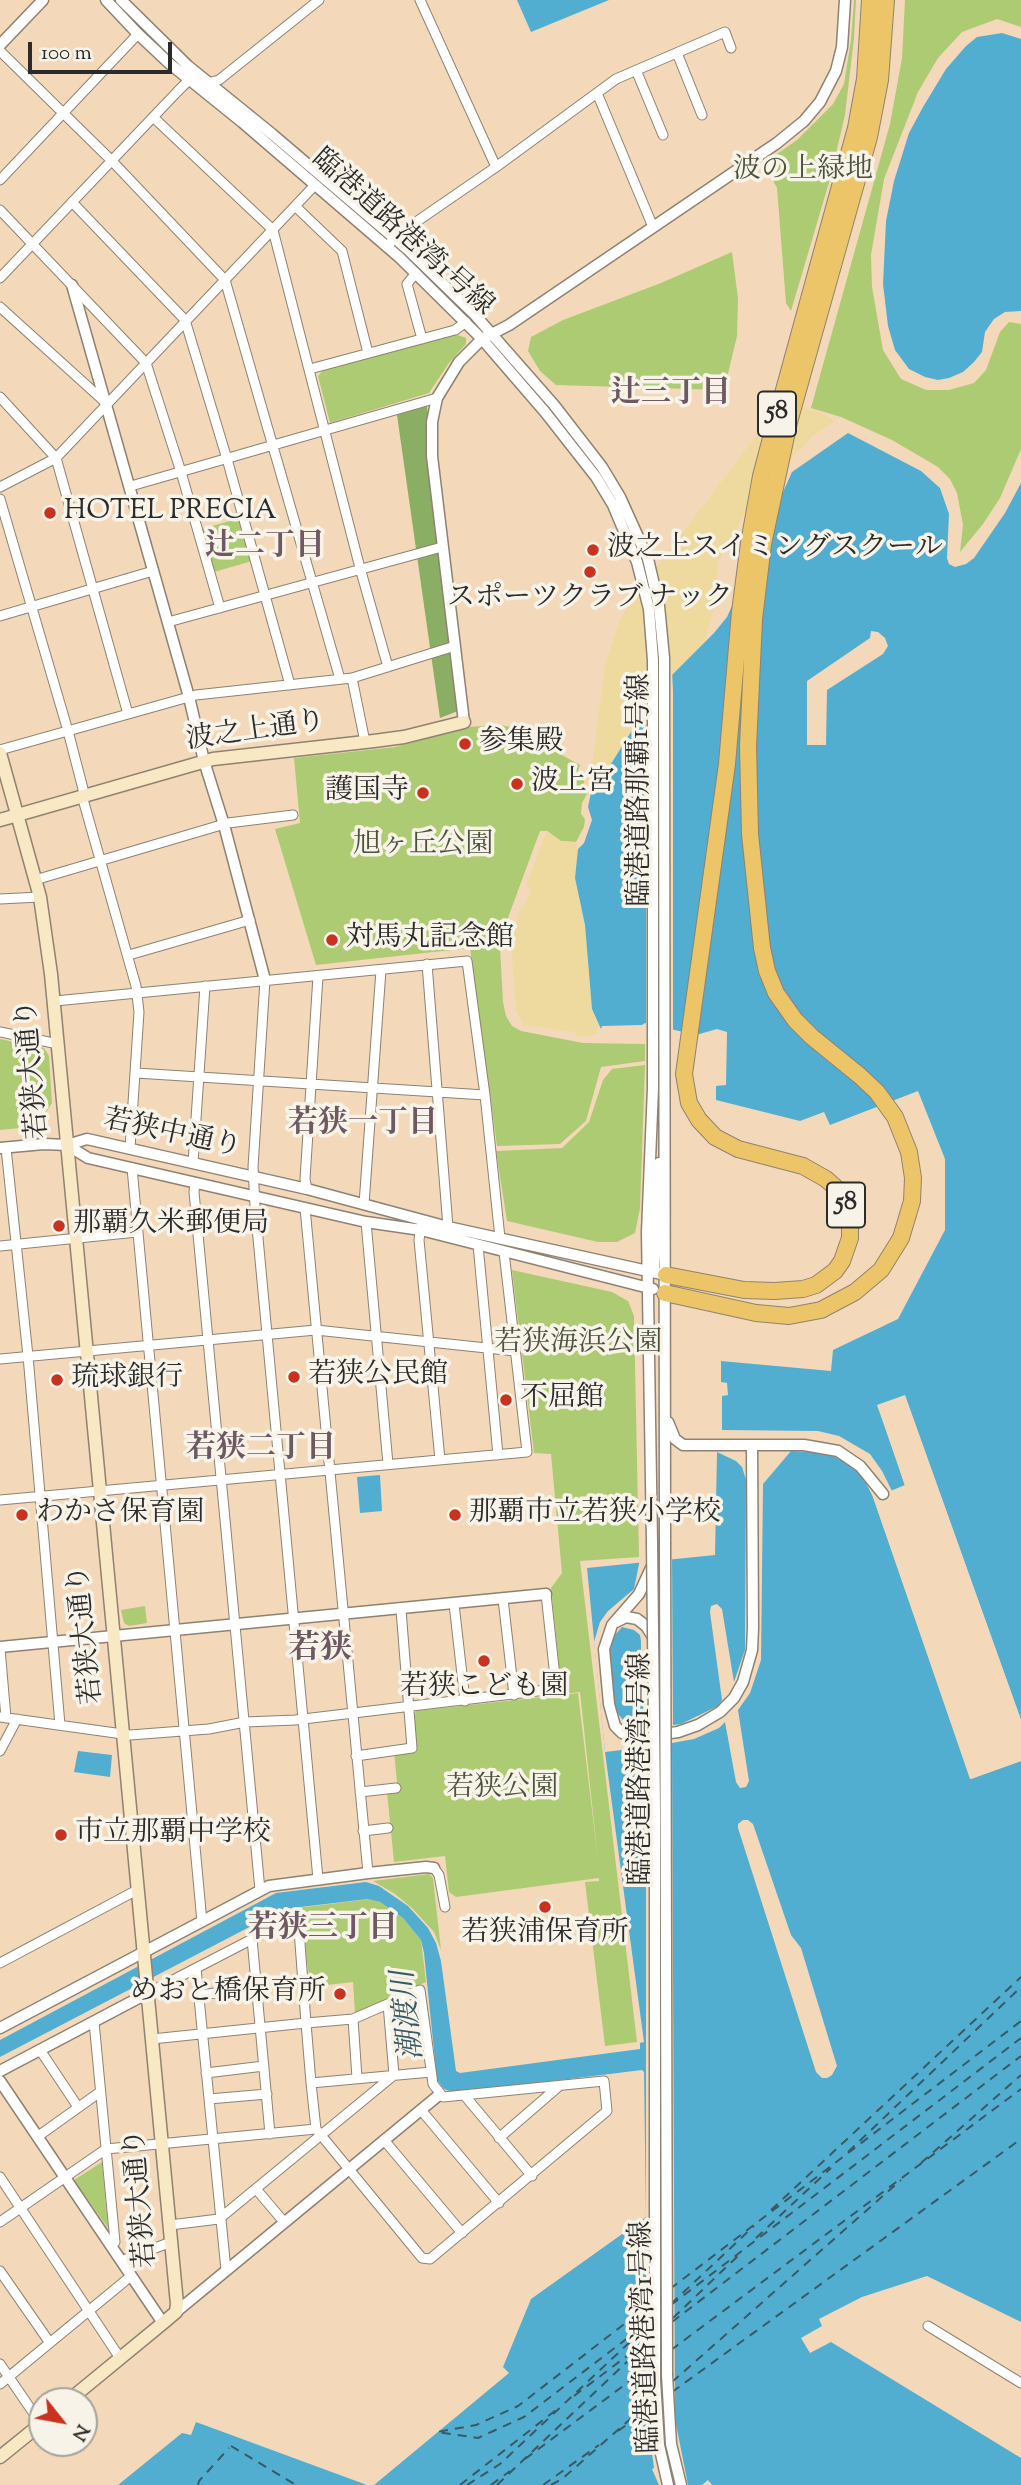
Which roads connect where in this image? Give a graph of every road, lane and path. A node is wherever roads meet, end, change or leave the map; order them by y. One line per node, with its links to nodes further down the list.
1 (43, 0): 11 (street)
2 (106, 0): 10 (street, 臨港道路港湾1号線)
3 (121, 0): 17 (street, 臨港道路港湾1号線)
4 (319, 0): 9 (street)
5 (420, 0): 24 (street)
6 (845, 0): 30 (street)
7 (870, 0): 129 (highway, 58)
8 (886, 0): 131 (highway, 58)
9 (307, 4): 17 (street)
10 (138, 34): 16 (street, 臨港道路港湾1号線); 19 (street)
11 (0, 45)
12 (731, 48): 14 (street)
13 (0, 51): 19 (street)
14 (677, 52): 15 (street); 20 (street)
15 (636, 70): 18 (street); 22 (street)
16 (189, 80): 17 (street); 21 (street); 26 (street, 臨港道路港湾1号線)
17 (211, 84): 32 (street, 臨港道路港湾1号線)
18 (597, 93): 24 (street); 30 (street)
19 (64, 111): 23 (street); 25 (street)
20 (702, 115)
21 (153, 117): 23 (street); 31 (street)
22 (663, 135)
23 (112, 161): 27 (street); 36 (street)
24 (496, 167): 32 (street)
25 (0, 180)
26 (315, 185): 28 (street); 32 (street, 臨港道路港湾1号線)
27 (72, 202): 33 (street); 39 (street)
28 (296, 207): 31 (street); 43 (street)
29 (0, 210): 33 (street)
30 (653, 227): 41 (street)
31 (273, 230): 36 (street); 45 (street)
32 (391, 243): 34 (street, 臨港道路港湾1号線); 41 (street, 臨港道路港湾1号線)
33 (32, 244): 35 (street); 37 (street)
34 (416, 273): 40 (street, 臨港道路港湾1号線); 42 (street)
35 (0, 278)
36 (225, 280): 39 (street); 50 (street)
37 (72, 285): 44 (street); 48 (street)
38 (0, 307): 48 (street)
39 (186, 320): 44 (street); 52 (street)
40 (466, 322): 41 (street, 臨港道路港湾1号線); 42 (street)
41 (487, 336): 47 (street); 57 (street, 臨港道路港湾1号線)
42 (422, 339): 43 (street)
43 (368, 353): 45 (street)
44 (146, 363): 48 (street); 53 (street)
45 (310, 369): 49 (street)
46 (0, 397): 51 (street)
47 (437, 398): 49 (street); 58 (street)
48 (107, 404): 51 (street); 54 (street)
49 (324, 430): 50 (street); 59 (street)
50 (273, 446): 52 (street); 61 (street)
51 (56, 458): 55 (street); 62 (street)
52 (227, 459): 53 (street); 63 (street)
53 (181, 472): 54 (street); 65 (street)
54 (131, 486): 60 (street)
55 (0, 487)
56 (0, 499): 64 (street)
57 (632, 534): 100 (street, 臨港道路那覇1号線)
58 (442, 547): 59 (street); 68 (street)
59 (360, 568): 61 (street); 69 (street)
60 (153, 571): 62 (street); 67 (street)
61 (311, 582): 63 (street); 71 (street)
62 (92, 588): 64 (street); 74 (street)
63 (267, 596): 65 (street); 72 (street)
64 (33, 607): 66 (street); 76 (street)
65 (220, 608): 67 (street)
66 (0, 616)
67 (168, 622): 73 (street)
68 (455, 646): 69 (street); 75 (street)
69 (388, 667): 70 (street)
70 (352, 678): 71 (street); 77 (street)
71 (340, 680): 72 (street)
72 (290, 685): 73 (street)
73 (189, 696): 74 (street); 79 (street)
74 (128, 714): 76 (street)
75 (464, 722): 77 (main road, 波之上通り)
76 (68, 731): 78 (street); 80 (street)
77 (365, 742): 79 (main road, 波之上通り)
78 (0, 752): 82 (main road, 若狭大通り)
79 (204, 761): 80 (main road, 波之上通り); 84 (street)
80 (84, 796): 82 (main road, 波之上通り); 85 (street)
81 (293, 815): 84 (street)
82 (18, 816): 83 (main road, 波之上通り); 86 (main road, 若狭大通り)
83 (0, 820)
84 (224, 825): 85 (street); 89 (street)
85 (101, 860): 86 (street); 90 (street)
86 (36, 880): 87 (main road, 若狭大通り)
87 (40, 897): 88 (street); 97 (main road, 若狭大通り)
88 (0, 898)
89 (250, 920): 90 (street); 94 (street)
90 (129, 955): 96 (street)
91 (427, 964): 92 (street); 106 (street); 107 (street)
92 (381, 970): 93 (street); 105 (street)
93 (318, 976): 94 (street); 104 (street)
94 (265, 980): 95 (street); 103 (street)
95 (205, 986): 96 (street); 102 (street)
96 (138, 993): 97 (street); 101 (street)
97 (55, 1001): 99 (main road, 若狭大通り)
98 (0, 1032): 99 (street)
99 (58, 1044): 108 (main road, 若狭大通り)
100 (659, 1052): 129 (street, 臨港道路港湾1号線); 129 (street, 臨港道路港湾1号線)
101 (136, 1073): 102 (street); 110 (street)
102 (201, 1076): 103 (street); 111 (street)
103 (259, 1080): 104 (street); 113 (street)
104 (310, 1084): 105 (street); 115 (street)
105 (374, 1088): 106 (street); 117 (street)
106 (438, 1092): 107 (street); 121 (street)
107 (485, 1095): 124 (street)
108 (66, 1145): 109 (street); 110 (street, 若狭中通り); 112 (street, 若狭中通り); 123 (main road, 若狭大通り)
109 (3, 1148): 125 (street)
110 (130, 1148): 111 (street, 若狭中通り)
111 (193, 1163): 113 (street, 若狭中通り)
112 (132, 1168): 114 (street, 若狭中通り); 122 (street)
113 (254, 1177): 115 (street, 若狭中通り); 116 (street)
114 (195, 1184): 116 (street, 若狭中通り); 135 (street)
115 (307, 1189): 117 (street, 若狭中通り)
116 (255, 1197): 118 (street, 若狭中通り); 133 (street)
117 (365, 1204): 120 (street, 若狭中通り)
118 (305, 1208): 119 (street, 若狭中通り); 132 (street)
119 (366, 1222): 120 (street, 若狭中通り); 134 (street)
120 (421, 1225): 121 (street, 若狭中通り); 126 (street, 若狭中通り); 136 (street)
121 (448, 1227): 124 (street, 若狭中通り)
122 (137, 1232): 123 (street); 137 (street)
123 (76, 1238): 125 (street); 139 (main road, 若狭大通り)
124 (500, 1238): 129 (street, 若狭中通り)
125 (17, 1244): 127 (street); 141 (street)
126 (478, 1245): 128 (street, 若狭中通り); 138 (street)
127 (0, 1246)
128 (504, 1252): 130 (street, 若狭中通り); 140 (street)
129 (656, 1272): 130 (street, 臨港道路港湾1号線); 131 (street, 臨港道路港湾1号線)
130 (649, 1288): 131 (street, 若狭中通り); 158 (street, 臨港道路港湾1号線, bridge)
131 (665, 1293): 143 (street, 臨港道路港湾1号線)
132 (316, 1330): 133 (street); 134 (street); 149 (street)
133 (266, 1334): 135 (street); 150 (street)
134 (376, 1336): 136 (street); 148 (street)
135 (209, 1340): 137 (street); 152 (street)
136 (429, 1342): 138 (street); 147 (street)
137 (148, 1345): 139 (street); 153 (street)
138 (486, 1348): 140 (street); 146 (street)
139 (86, 1351): 141 (street); 154 (main road, 若狭大通り)
140 (515, 1351): 146 (street)
141 (28, 1356): 142 (street); 156 (street)
142 (0, 1359)
143 (665, 1413): 144 (street); 151 (street, 臨港道路港湾1号線)
144 (683, 1445): 145 (street); 151 (street)
145 (752, 1445): 155 (street); 166 (street, bridge)
146 (498, 1455): 147 (street)
147 (440, 1460): 148 (street)
148 (388, 1464): 149 (street)
149 (329, 1470): 150 (street); 163 (street)
150 (279, 1474): 152 (street); 164 (street)
151 (663, 1474): 268 (street, 臨港道路港湾1号線, bridge)
152 (222, 1479): 153 (street); 165 (street)
153 (162, 1485): 154 (street); 167 (street)
154 (99, 1490): 156 (street); 168 (main road, 若狭大通り)
155 (883, 1494)
156 (41, 1497): 157 (street); 170 (street)
157 (0, 1500)
158 (652, 1566): 166 (street); 169 (street, 臨港道路港湾1号線, bridge)
159 (546, 1594): 160 (street); 172 (street)
160 (503, 1599): 161 (street); 172 (street)
161 (454, 1604): 162 (street); 173 (street)
162 (401, 1610): 163 (street); 174 (street)
163 (342, 1615): 164 (street); 175 (street)
164 (292, 1619): 165 (street); 177 (street)
165 (236, 1625): 167 (street); 178 (street)
166 (612, 1625): 169 (street)
167 (174, 1630): 168 (street); 180 (street)
168 (113, 1637): 170 (street); 181 (main road, 若狭大通り)
169 (653, 1637): 267 (street, 臨港道路港湾1号線, bridge)
170 (54, 1642): 171 (street); 179 (street)
171 (0, 1648): 176 (street)
172 (514, 1695): 173 (street)
173 (465, 1701): 174 (street)
174 (410, 1705): 175 (street); 183 (street)
175 (352, 1713): 177 (street); 183 (street)
176 (8, 1718): 179 (street); 182 (street)
177 (303, 1719): 178 (street); 190 (street)
178 (245, 1723): 180 (street); 192 (street)
179 (60, 1725): 181 (street)
180 (184, 1731): 181 (street); 194 (street)
181 (122, 1734): 191 (main road, 若狭大通り)
182 (0, 1751)
183 (356, 1756): 185 (street)
184 (396, 1788): 185 (street)
185 (360, 1792): 187 (street)
186 (388, 1828): 187 (street)
187 (363, 1831): 189 (street)
188 (434, 1868): 189 (street); 193 (street)
189 (368, 1873): 190 (street)
190 (318, 1879): 192 (street)
191 (137, 1890): 196 (main road, 若狭大通り); 197 (street)
192 (260, 1891): 194 (street)
193 (445, 1907)
194 (202, 1922): 196 (street)
195 (252, 1939): 198 (street); 199 (street); 205 (street)
196 (144, 1958): 200 (main road, 若狭大通り); 206 (street)
197 (0, 1963)
198 (196, 1968): 200 (street); 201 (street)
199 (257, 1988): 201 (street); 207 (street)
200 (147, 1989): 204 (street); 209 (main road, 若狭大通り)
201 (199, 1994): 208 (street)
202 (388, 2004): 203 (street); 213 (street); 215 (street)
203 (353, 2019): 205 (street); 216 (street)
204 (94, 2022): 210 (street); 220 (street)
205 (306, 2024): 207 (street); 218 (street)
206 (0, 2028)
207 (260, 2028): 208 (street); 211 (street)
208 (202, 2034): 209 (street); 214 (street)
209 (152, 2039): 233 (main road, 若狭大通り)
210 (40, 2050): 212 (street); 225 (street)
211 (264, 2066): 214 (street); 221 (street)
212 (0, 2071)
213 (431, 2072): 215 (street); 222 (street)
214 (206, 2073): 224 (street)
215 (394, 2075): 216 (street); 227 (street)
216 (357, 2078): 218 (street)
217 (0, 2081): 229 (street)
218 (311, 2083): 227 (street)
219 (559, 2086): 223 (street); 230 (street); 236 (street)
220 (100, 2092): 225 (street); 234 (street)
221 (267, 2094): 224 (street); 228 (street)
222 (439, 2095): 223 (street); 226 (street)
223 (465, 2096): 230 (street)
224 (209, 2099): 231 (street)
225 (78, 2107): 229 (street)
226 (421, 2110): 232 (street); 240 (street)
227 (318, 2133): 228 (street); 235 (street); 239 (street)
228 (270, 2134): 231 (street)
229 (37, 2137): 238 (street)
230 (499, 2138): 236 (street)
231 (213, 2139): 233 (street); 242 (street)
232 (384, 2140): 235 (street); 246 (street)
233 (162, 2144): 234 (street); 245 (main road, 若狭大通り)
234 (106, 2149): 238 (street); 248 (street)
235 (348, 2170): 244 (street); 246 (street)
236 (532, 2176): 240 (street)
237 (0, 2177): 241 (street)
238 (64, 2178): 241 (street); 248 (street)
239 (256, 2189): 242 (street); 244 (street)
240 (499, 2203): 246 (street)
241 (21, 2208): 243 (street); 253 (street)
242 (219, 2219): 245 (street); 250 (street)
243 (0, 2222)
244 (284, 2222): 250 (street)
245 (170, 2225): 247 (main road, 若狭大通り)
246 (462, 2233)
247 (171, 2242): 249 (street); 254 (main road, 若狭大通り)
248 (111, 2246): 249 (street)
249 (121, 2261): 252 (street)
250 (226, 2270): 254 (street)
251 (0, 2271): 257 (street)
252 (131, 2276): 253 (street); 255 (street)
253 (88, 2311): 257 (street); 258 (street)
254 (176, 2312): 255 (main road)
255 (163, 2323): 258 (main road)
256 (928, 2326): 261 (street)
257 (50, 2343): 260 (street)
258 (120, 2358): 263 (main road)
259 (0, 2364): 260 (street)
260 (8, 2377): 262 (street); 264 (street)
261 (1021, 2383)
262 (0, 2384)
263 (85, 2387)
264 (28, 2405)
265 (28, 2434): 266 (main road)
266 (0, 2458)
267 (668, 2485)
268 (681, 2485)

